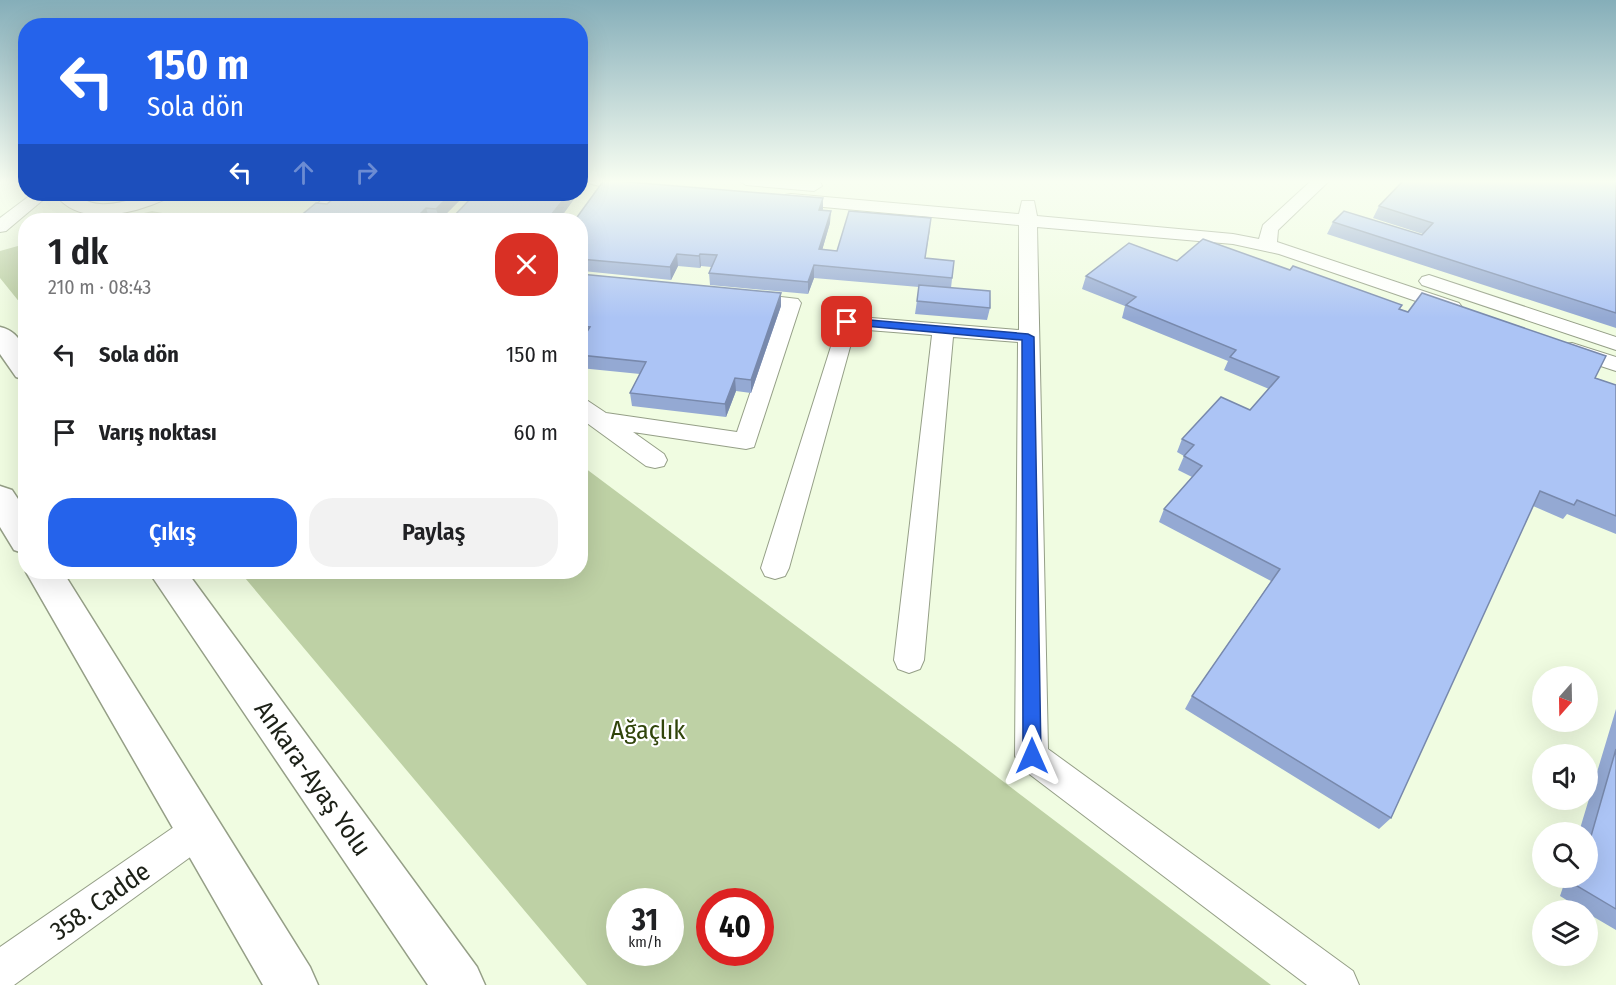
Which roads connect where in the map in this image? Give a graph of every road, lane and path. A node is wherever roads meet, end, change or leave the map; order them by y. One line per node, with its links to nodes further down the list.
1 (1027, 226): 9 (street)
2 (1134, 226): 4 (street)
3 (1278, 226): 4 (street)
4 (1268, 237): 6 (street); 10 (street)
5 (733, 298): 14 (street)
6 (1516, 329)
7 (944, 330): 9 (street); 18 (street); 21 (street)
8 (0, 335): 12 (highway)
9 (1028, 337): 26 (street)
10 (1616, 344)
11 (1561, 345): 13 (street)
12 (18, 360)
13 (1616, 364)
14 (590, 413): 15 (street)
15 (655, 460)
16 (0, 498): 17 (highway)
17 (18, 528)
18 (775, 568)
19 (48, 579): 22 (highway)
20 (172, 579): 25 (highway, Ankara-Ayaş Yolu)
21 (909, 660)
22 (199, 830): 23 (street, 358. Cadde); 24 (highway)
23 (0, 971)
24 (292, 985)
25 (459, 985)
26 (1339, 985)

